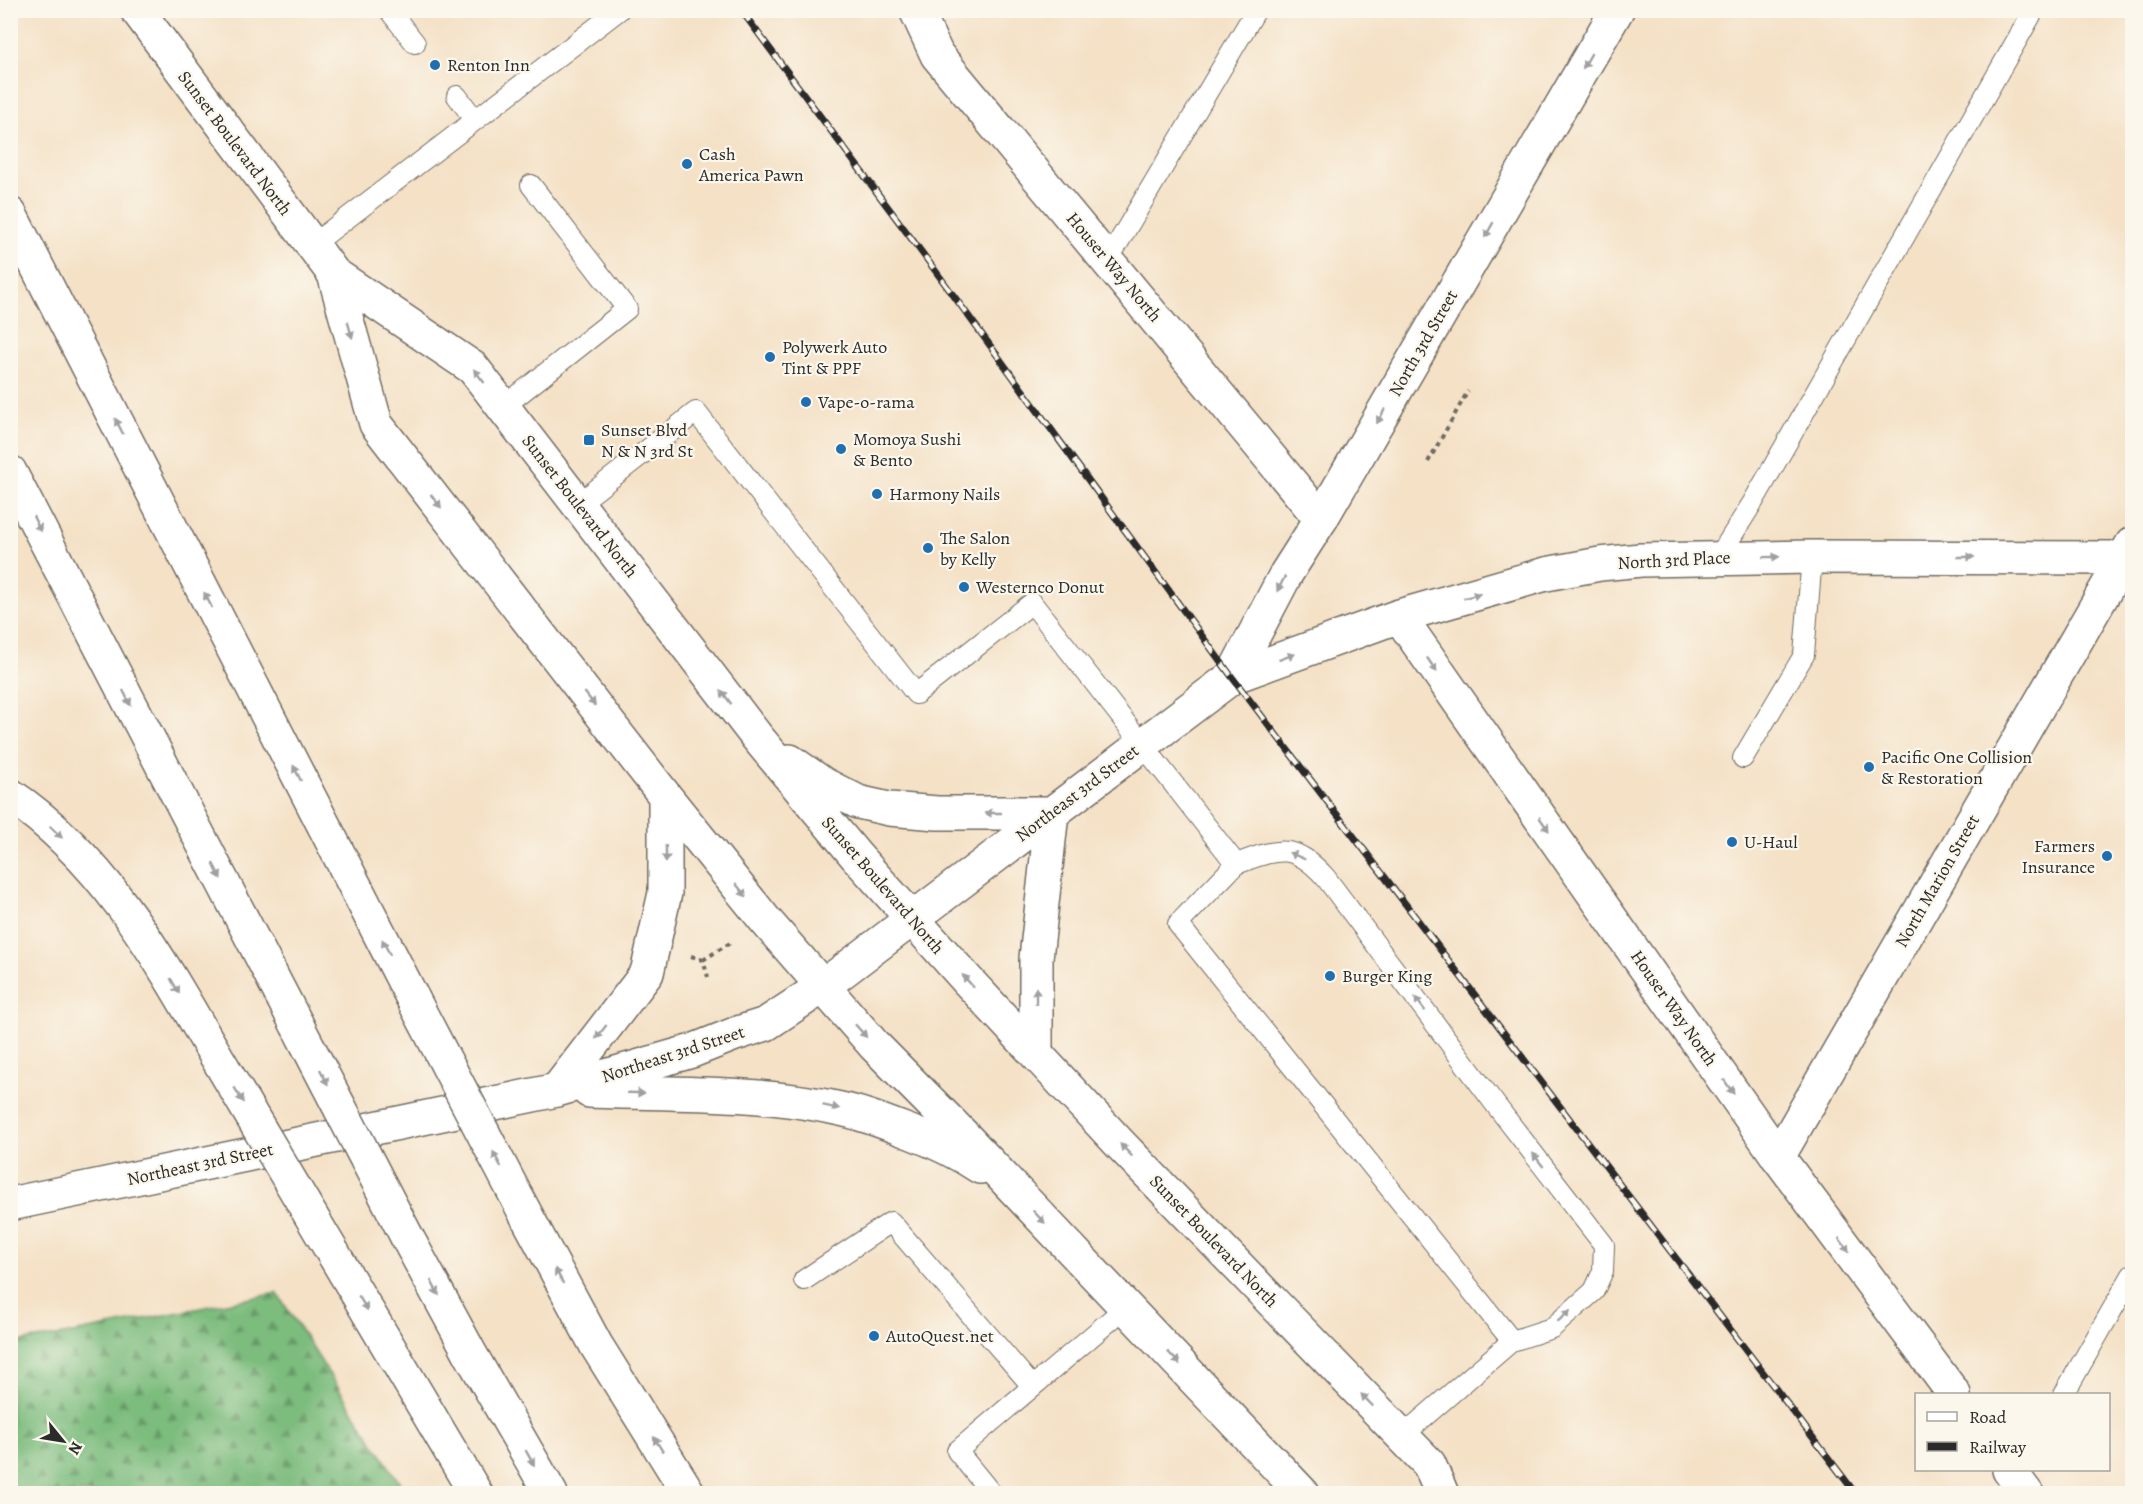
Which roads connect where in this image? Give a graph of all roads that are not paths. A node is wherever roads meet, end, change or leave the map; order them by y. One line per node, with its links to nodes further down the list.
1 (137, 10): 13 (main road, Sunset Boulevard North)
2 (389, 10): 8 (lane)
3 (619, 10): 10 (lane)
4 (916, 10): 14 (main road, Houser Way North)
5 (1256, 10): 14 (lane)
6 (1617, 10): 19 (main road, North 3rd Street, one-way to 19)
7 (2034, 10): 22 (lane)
8 (416, 44)
9 (457, 96): 10 (lane)
10 (475, 120): 13 (lane)
11 (531, 186): 16 (lane)
12 (10, 214): 50 (main road, one-way to 12, bridge)
13 (312, 245): 15 (main road, Sunset Boulevard North)
14 (1108, 260): 19 (main road, Houser Way North)
15 (334, 274): 16 (main road, Sunset Boulevard North, one-way to 15); 29 (main road, Sunset Boulevard North, one-way to 29)
16 (503, 406): 18 (main road, Sunset Boulevard North)
17 (10, 472): 49 (main road, one-way to 49, bridge)
18 (578, 504): 25 (main road, Sunset Boulevard North, one-way to 18); 26 (lane)
19 (1322, 519): 24 (main road, North 3rd Street, one-way to 24)
20 (2130, 553): 21 (main road, North 3rd Place, one-way to 20); 36 (main road, North Marion Street)
21 (1812, 556): 22 (main road, North 3rd Place, one-way to 21); 27 (lane)
22 (1718, 558): 23 (main road, North 3rd Place, one-way to 22)
23 (1399, 616): 24 (main road, North 3rd Place, one-way to 23); 36 (main road, Houser Way North, one-way to 36)
24 (1232, 677): 26 (main road, Northeast 3rd Street)
25 (757, 737): 30 (main road, one-way to 25); 32 (main road, Sunset Boulevard North)
26 (1142, 744): 30 (main road, Northeast 3rd Street); 31 (lane)
27 (1743, 758)
28 (10, 795): 48 (main road, one-way to 48, bridge)
29 (665, 796): 33 (main road, Sunset Boulevard North, one-way to 33); 35 (main road, one-way to 35)
30 (1052, 813): 32 (main road, Northeast 3rd Street); 34 (main road, one-way to 30)
31 (1236, 864): 42 (lane); 42 (lane, one-way to 31)
32 (912, 919): 33 (main road, Northeast 3rd Street); 34 (main road, Sunset Boulevard North, one-way to 32)
33 (822, 987): 35 (main road, Northeast 3rd Street); 37 (main road, Sunset Boulevard North, one-way to 37)
34 (1036, 1054): 46 (main road, Sunset Boulevard North, one-way to 34)
35 (557, 1089): 37 (main road, one-way to 37); 38 (main road, Northeast 3rd Street)
36 (1778, 1156): 44 (main road, Houser Way North, one-way to 44)
37 (1015, 1192): 41 (main road, Sunset Boulevard North, one-way to 41)
38 (10, 1204)
39 (2133, 1275): 45 (lane)
40 (804, 1280): 43 (lane)
41 (1126, 1307): 43 (lane); 52 (main road, Sunset Boulevard North, one-way to 52)
42 (1512, 1341): 46 (lane)
43 (1032, 1386): 51 (lane)
44 (1953, 1393)
45 (2065, 1393)
46 (1402, 1436): 53 (main road, Sunset Boulevard North)
47 (2010, 1471): 54 (main road)
48 (476, 1494)
49 (551, 1494)
50 (689, 1494)
51 (992, 1494)
52 (1303, 1494)
53 (1442, 1494)
54 (2027, 1494)

